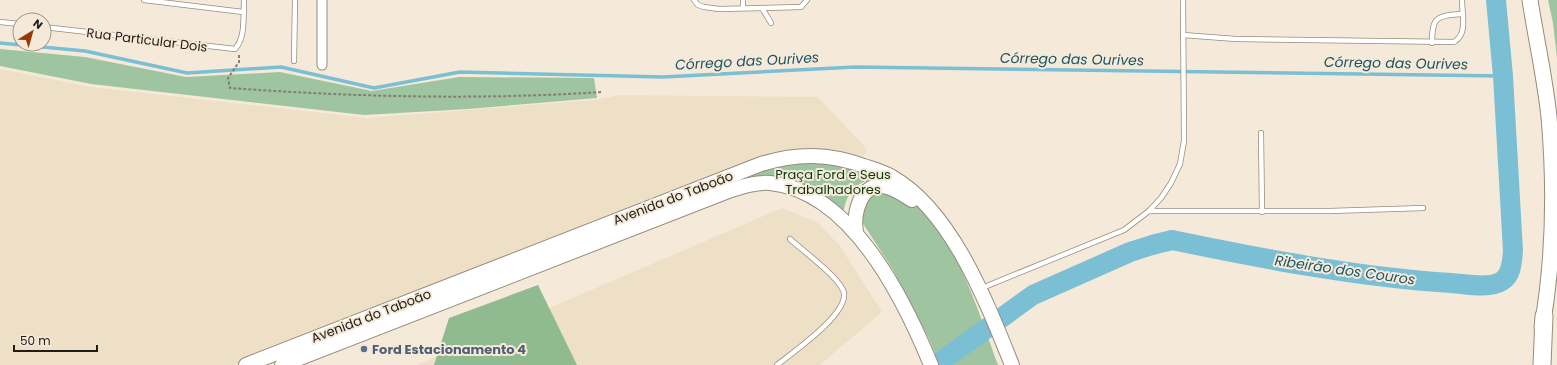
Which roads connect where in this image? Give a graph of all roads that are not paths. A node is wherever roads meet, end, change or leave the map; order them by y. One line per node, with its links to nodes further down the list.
1 (144, 0): 13 (lane)
2 (244, 0): 13 (lane)
3 (295, 0): 21 (lane)
4 (322, 0): 22 (street)
5 (694, 0): 11 (lane)
6 (743, 0): 11 (lane)
7 (807, 0): 12 (lane)
8 (1183, 0): 19 (lane)
9 (1462, 0): 14 (lane)
10 (1530, 1): 33 (highway)
11 (743, 8): 12 (lane)
12 (762, 8): 17 (lane)
13 (244, 12): 18 (lane, Rua Particular Dois)
14 (1462, 14): 20 (lane); 20 (lane)
15 (0, 22): 16 (lane)
16 (12, 23)
17 (771, 23)
18 (52, 28)
19 (1184, 35): 20 (lane); 28 (lane)
20 (1432, 43)
21 (294, 61)
22 (322, 65)
23 (1261, 133): 29 (lane)
24 (880, 172): 25 (main road); 26 (main road, Avenida do Taboão); 35 (main road, Avenida do Taboão)
25 (877, 186): 26 (main road); 30 (main road)
26 (929, 208): 32 (main road, Avenida do Taboão)
27 (1423, 208): 29 (lane)
28 (1149, 211): 29 (lane); 32 (lane)
29 (1262, 212)
30 (856, 233): 36 (main road, Avenida do Taboão); 38 (main road, Avenida do Taboão)
31 (790, 239): 37 (lane)
32 (981, 294): 34 (main road, Avenida do Taboão)
33 (1544, 316): 39 (highway); 40 (highway)
34 (1010, 359)
35 (246, 365)
36 (282, 365)
37 (777, 365)
38 (931, 365)
39 (1535, 365)
40 (1542, 365)

